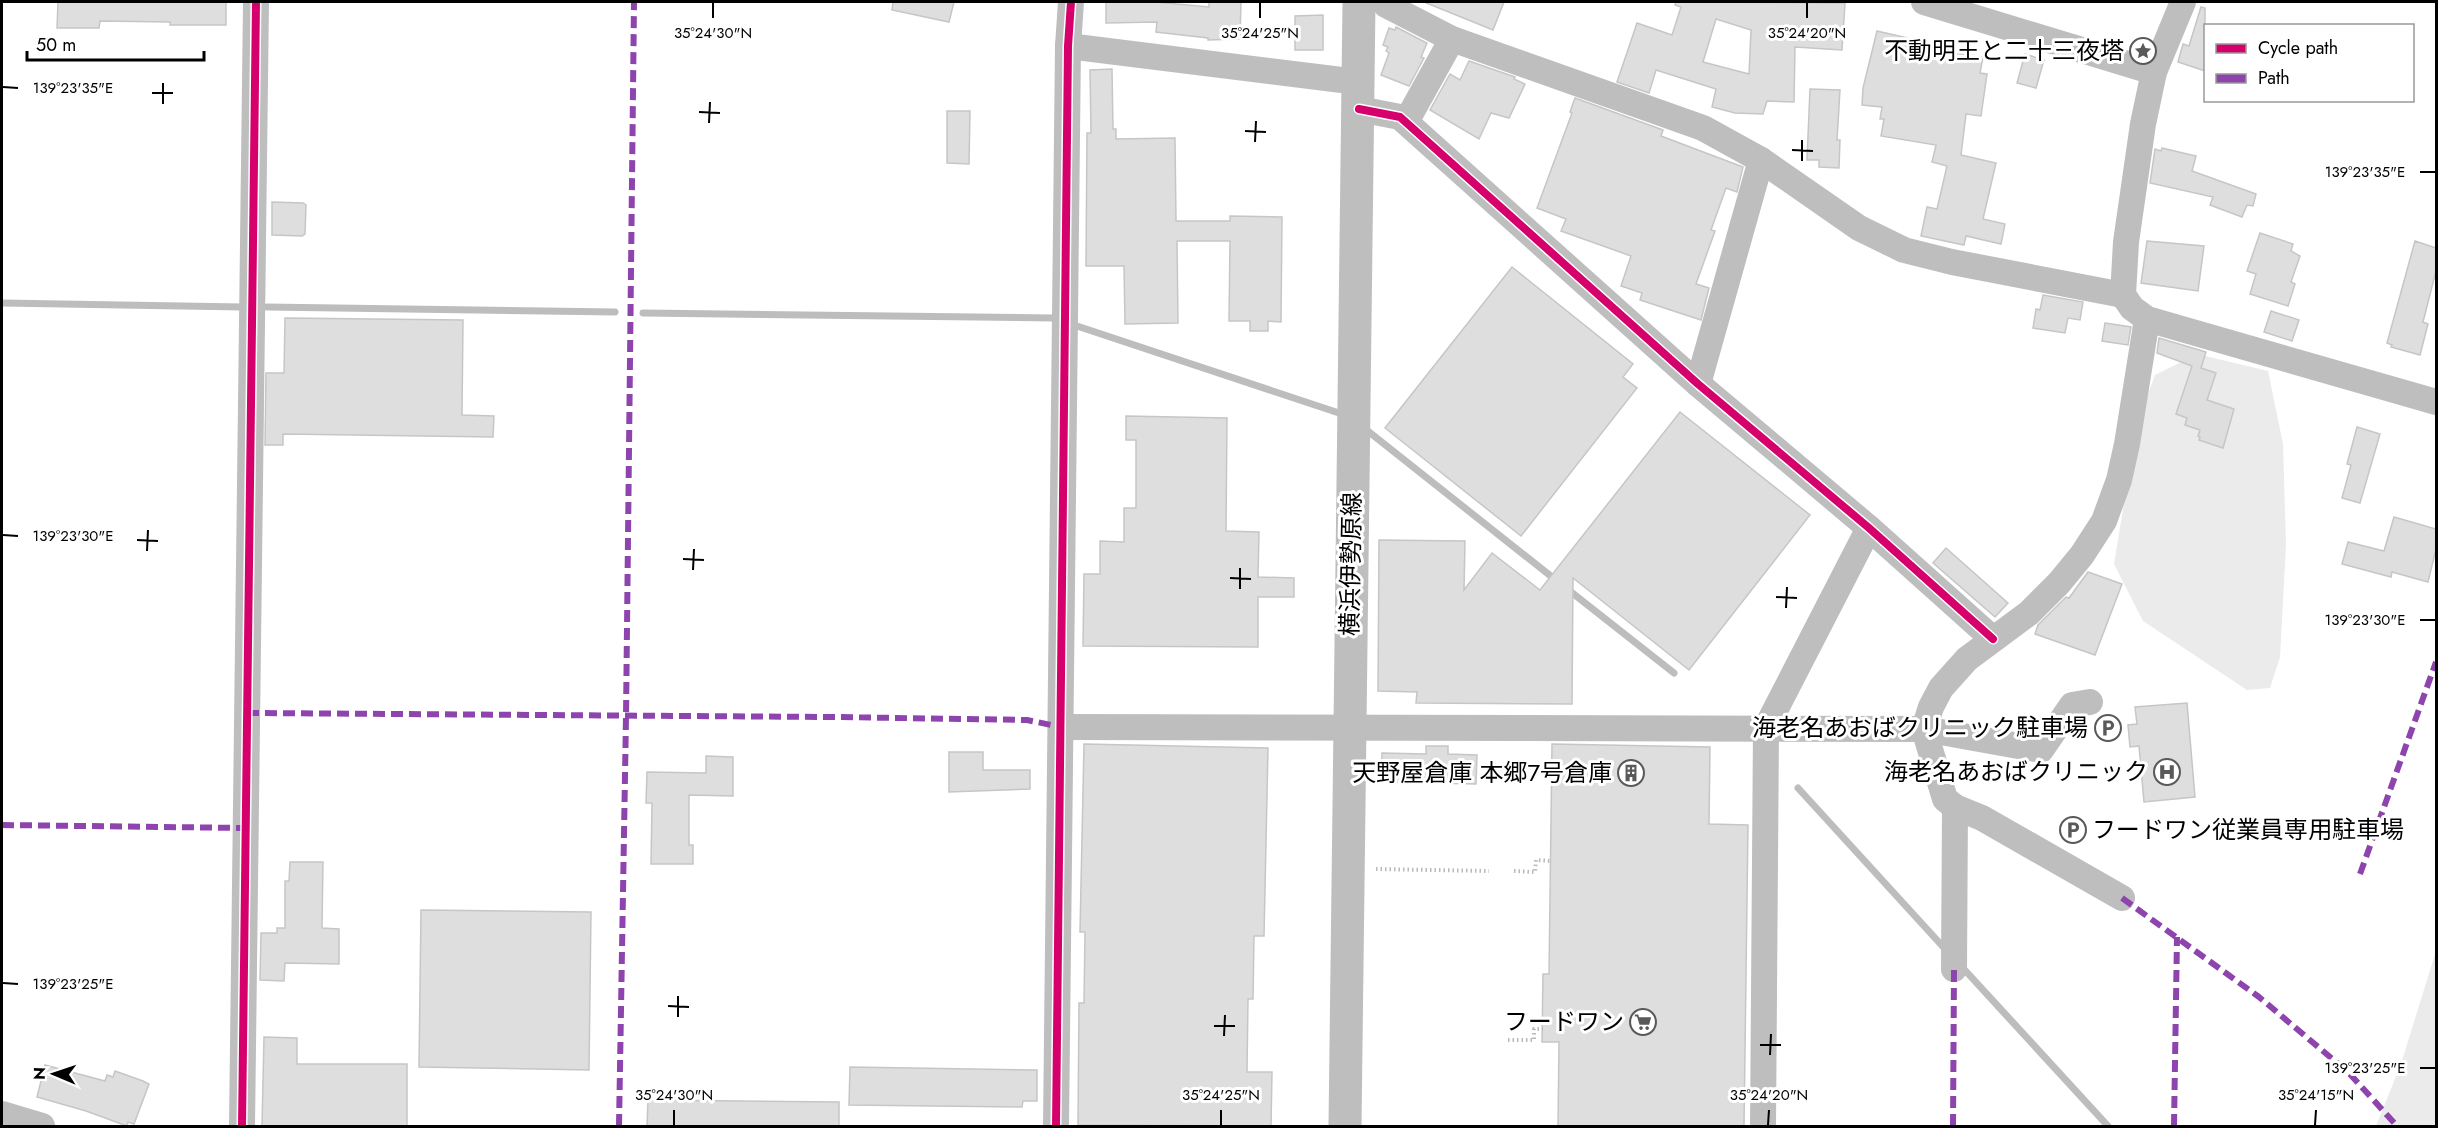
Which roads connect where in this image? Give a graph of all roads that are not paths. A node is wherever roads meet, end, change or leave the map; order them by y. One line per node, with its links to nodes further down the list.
1 (256, 2): 28 (street)
2 (1071, 2): 7 (street)
3 (1924, 2): 8 (street)
4 (2183, 2): 8 (street)
5 (1373, 3): 6 (street); 9 (main road, 横浜伊勢原線)
6 (1452, 39): 10 (street); 11 (street)
7 (1068, 46): 9 (street); 19 (street)
8 (2154, 72): 12 (street)
9 (1358, 95): 10 (street); 20 (main road, 横浜伊勢原線)
10 (1406, 122): 14 (street)
11 (1761, 160): 12 (street); 14 (street)
12 (2123, 295): 13 (street)
13 (2146, 319): 15 (street); 17 (street)
14 (1698, 384): 16 (street)
15 (2436, 402)
16 (1869, 528): 17 (street); 21 (street)
17 (1993, 639): 22 (street)
18 (2090, 702): 22 (street)
19 (1061, 727): 20 (street); 29 (street)
20 (1349, 728): 21 (street); 30 (main road, 横浜伊勢原線)
21 (1766, 728): 22 (street); 31 (street)
22 (1924, 729): 23 (street)
23 (1955, 807): 24 (street); 25 (street)
24 (2122, 898)
25 (1954, 969)
26 (2, 1114): 27 (street)
27 (42, 1126)
28 (242, 1126)
29 (1056, 1126)
30 (1346, 1126)
31 (1762, 1126)

